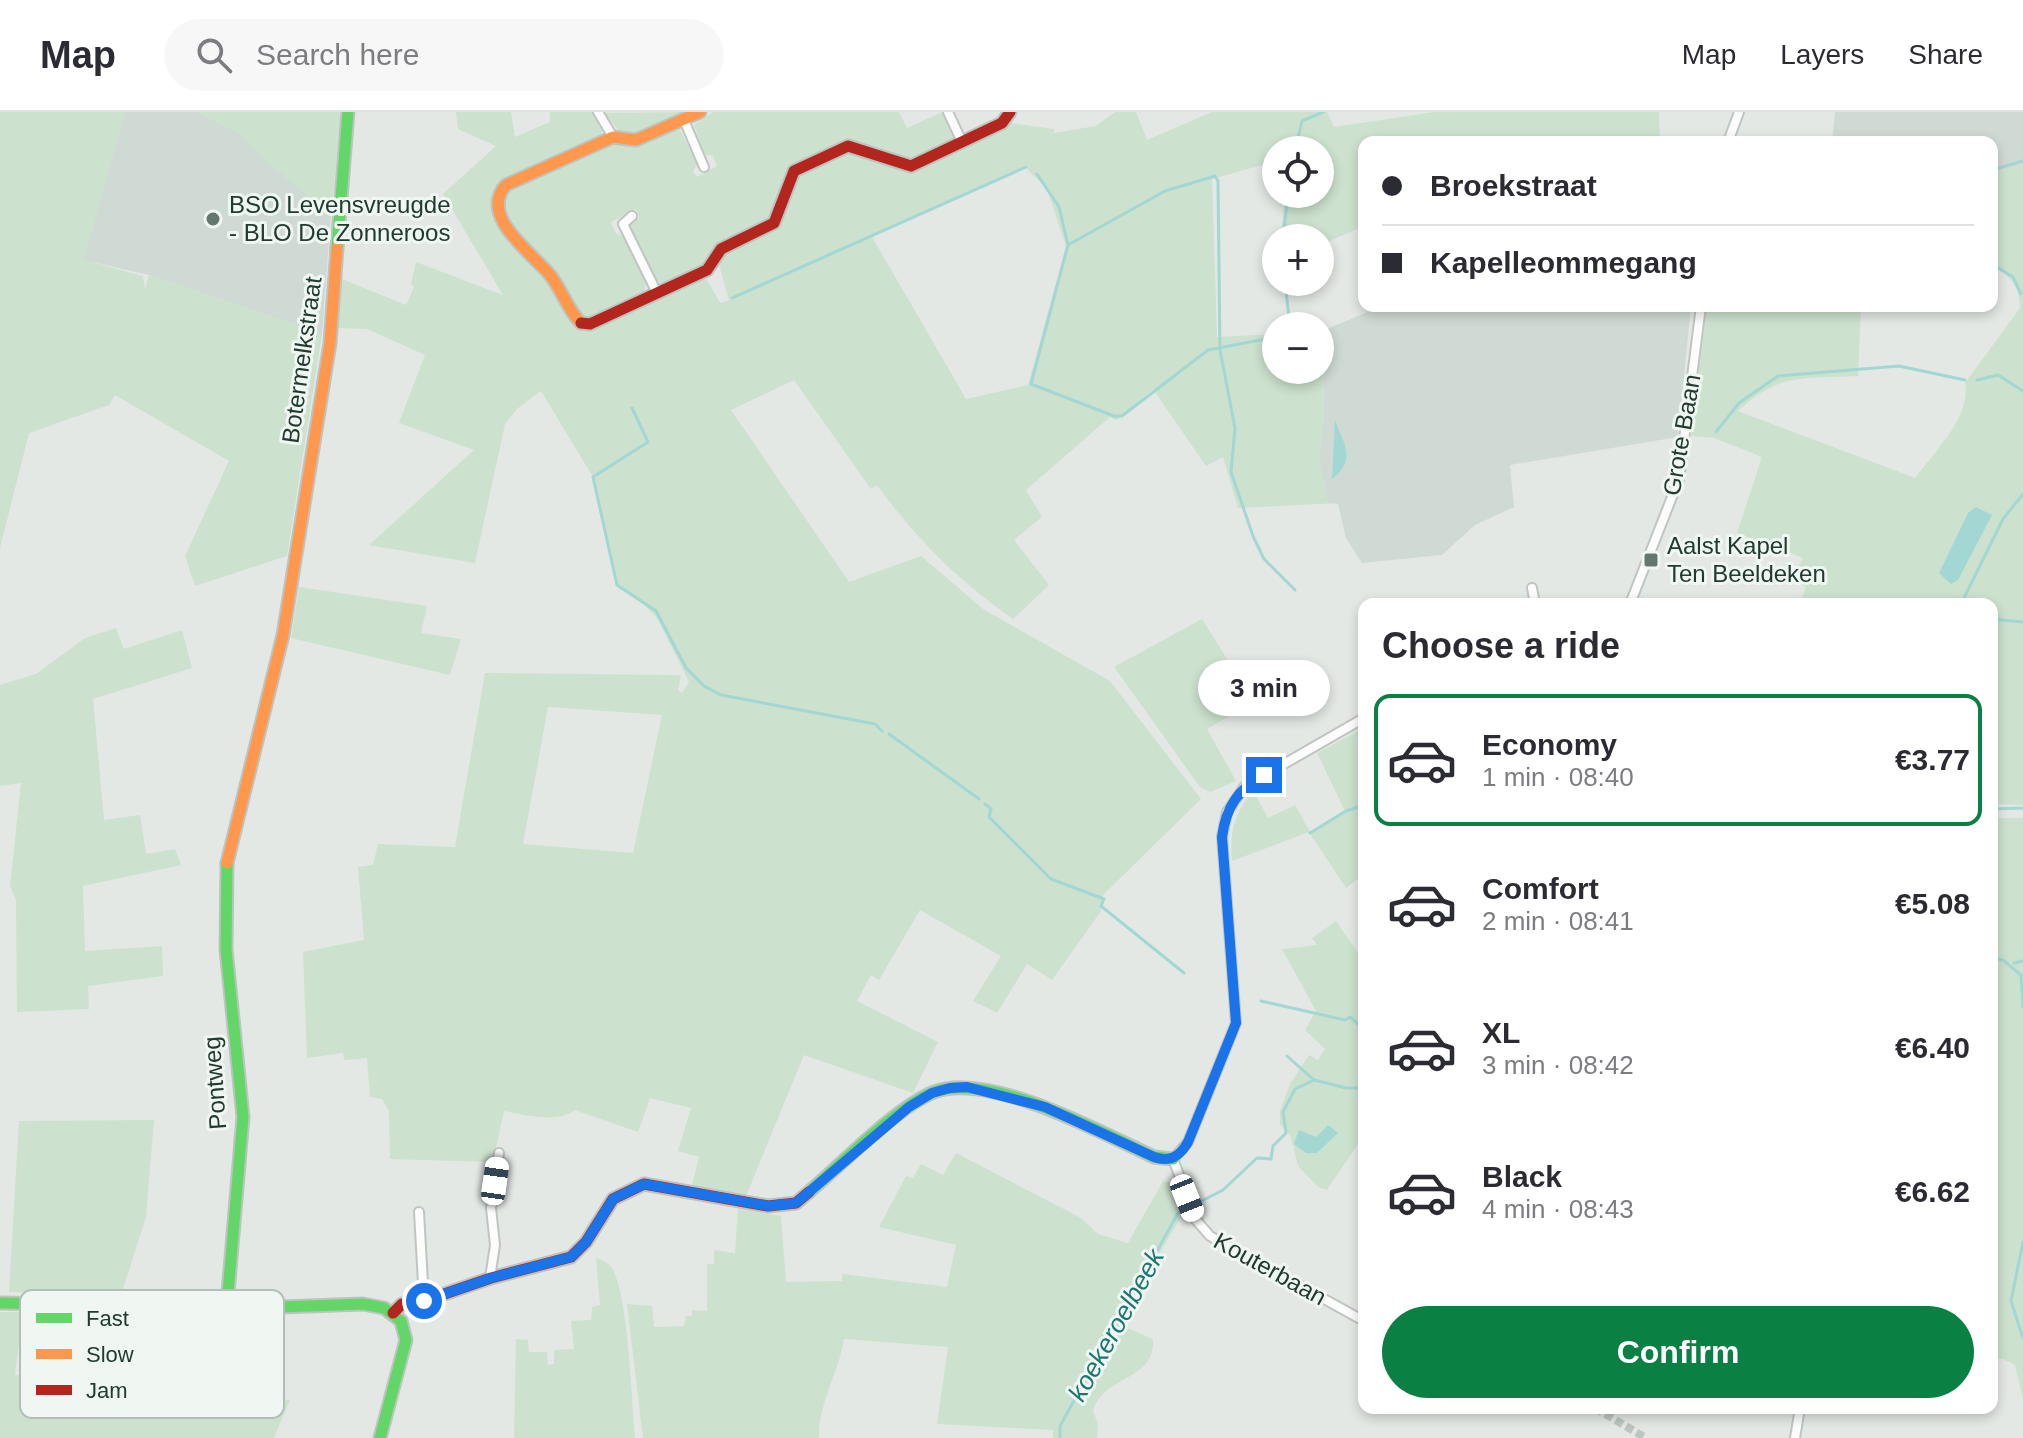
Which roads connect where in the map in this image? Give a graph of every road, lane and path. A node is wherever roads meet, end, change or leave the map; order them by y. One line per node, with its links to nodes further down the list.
1 (348, 112): 15 (street, Botermelkstraat)
2 (598, 112): 9 (street)
3 (700, 112): 7 (street)
4 (948, 112): 10 (street)
5 (1010, 112): 10 (street)
6 (1739, 112): 8 (street)
7 (684, 120): 9 (street); 11 (street)
8 (1730, 136)
9 (613, 137): 13 (street)
10 (962, 142): 13 (street)
11 (704, 167)
12 (632, 216): 13 (street)
13 (657, 293)
14 (1700, 312): 18 (street, Grote Baan)
15 (295, 564): 24 (street, Pontweg)
16 (1532, 588): 17 (street)
17 (1534, 598)
18 (1632, 598)
19 (1358, 721): 21 (street)
20 (499, 1153): 23 (street)
21 (1173, 1159): 23 (street); 30 (street, Kouterbaan)
22 (419, 1212): 25 (street)
23 (490, 1278): 25 (street)
24 (228, 1290)
25 (424, 1301): 29 (street)
26 (0, 1303): 27 (street)
27 (20, 1303)
28 (284, 1305): 29 (street)
29 (393, 1313): 32 (street)
30 (1358, 1318)
31 (1799, 1414): 33 (street)
32 (380, 1438)
33 (1795, 1438)

